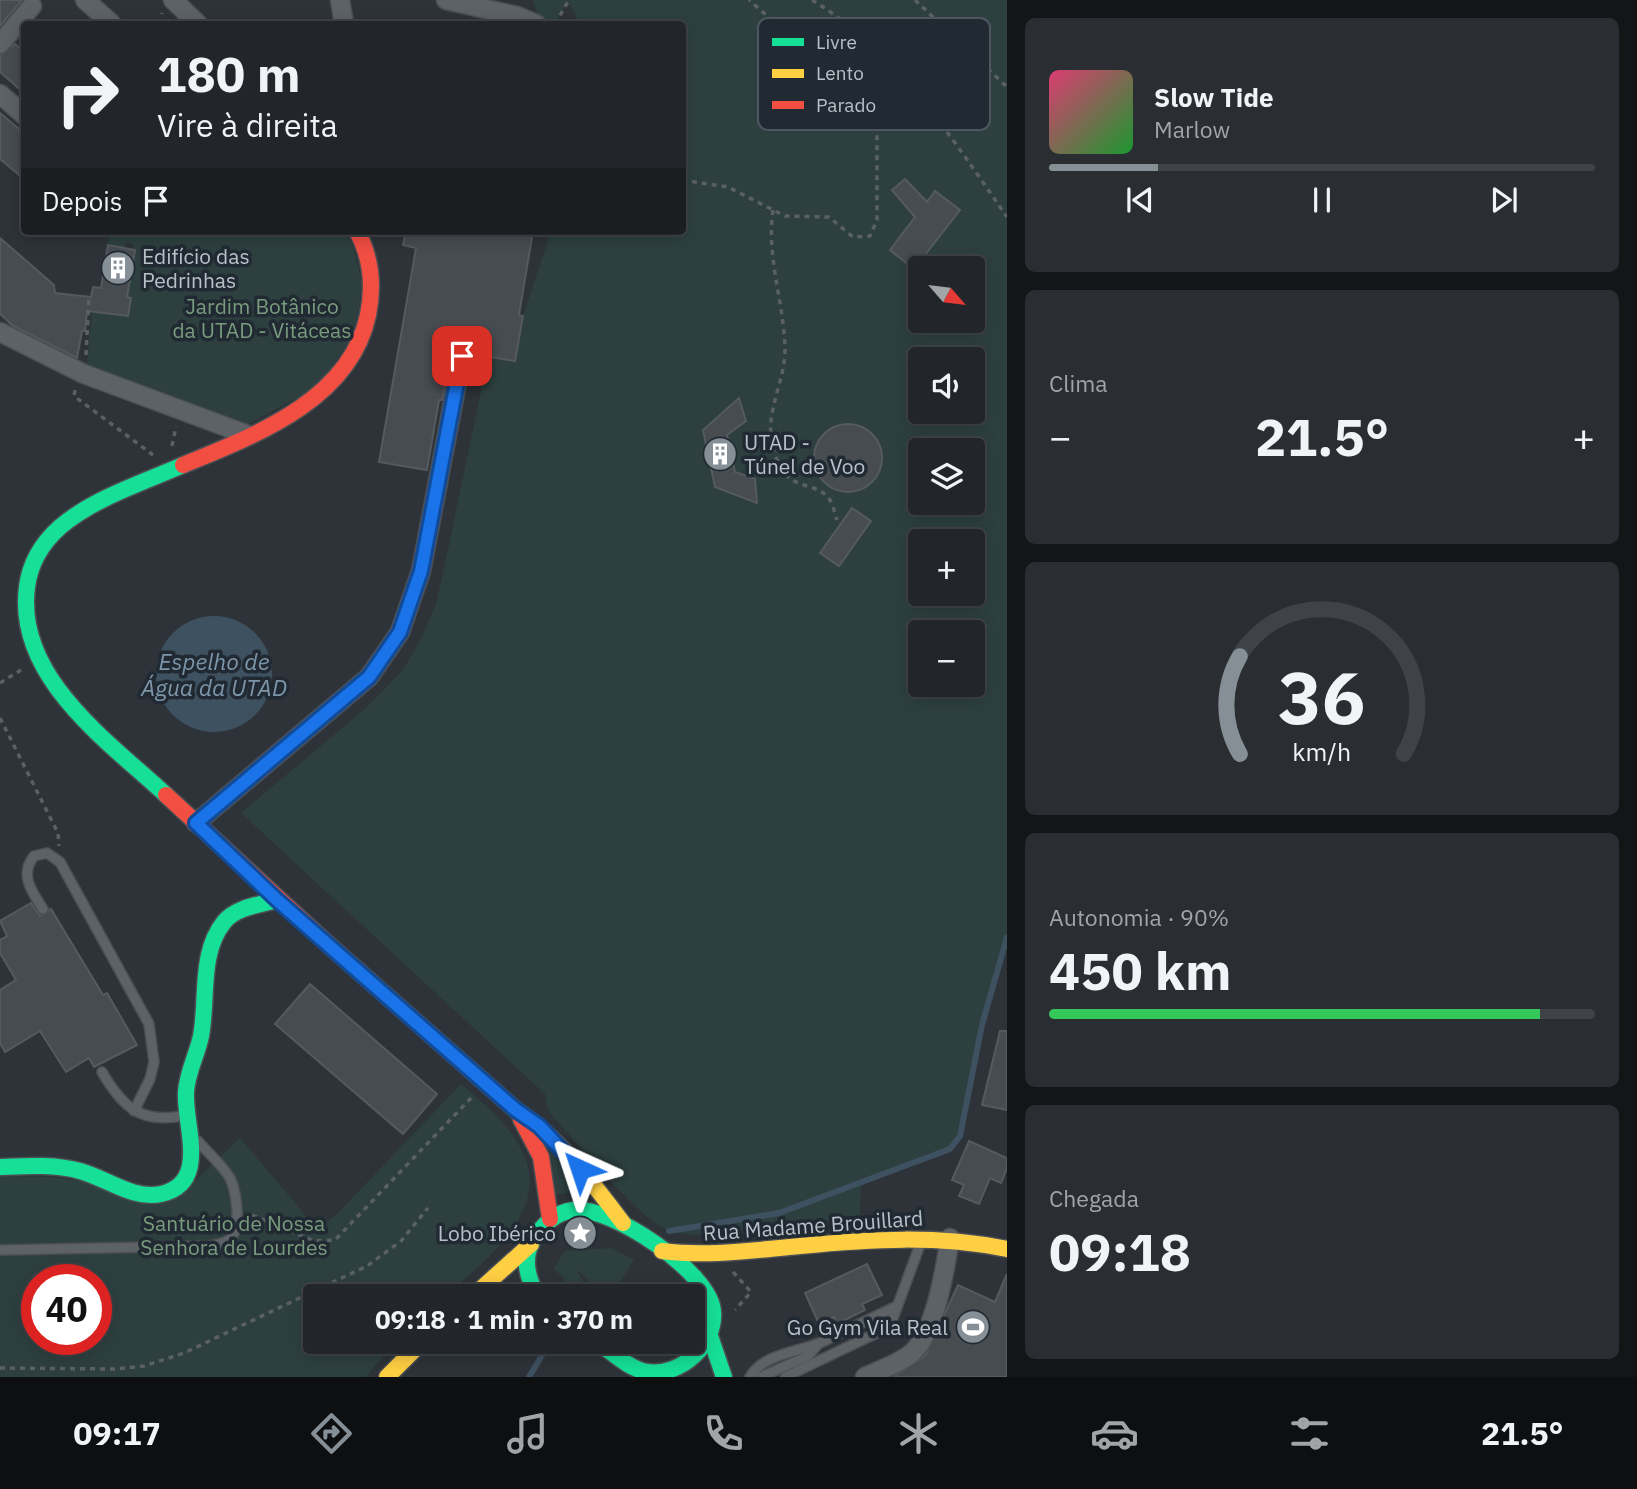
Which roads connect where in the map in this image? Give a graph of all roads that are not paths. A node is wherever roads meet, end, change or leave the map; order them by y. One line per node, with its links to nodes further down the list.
1 (85, 0): 6 (street)
2 (173, 0): 7 (street)
3 (340, 0): 8 (street)
4 (446, 0): 9 (street)
5 (32, 6): 10 (street)
6 (109, 21)
7 (195, 21)
8 (344, 21)
9 (529, 21)
10 (0, 44)
11 (0, 94): 12 (street)
12 (21, 112)
13 (358, 235): 15 (street)
14 (371, 235): 15 (street)
15 (368, 262): 18 (street)
16 (0, 332): 18 (street)
17 (462, 356): 19 (street)
18 (248, 435): 19 (street)
19 (196, 823): 20 (street)
20 (277, 900): 23 (street); 25 (street)
21 (43, 909): 24 (lane)
22 (102, 1072): 24 (lane)
23 (516, 1110): 28 (street); 29 (street)
24 (134, 1111): 25 (lane)
25 (187, 1115): 26 (street)
26 (192, 1135): 27 (street); 34 (lane)
27 (0, 1167)
28 (550, 1219): 29 (street); 32 (street)
29 (623, 1223): 35 (street)
30 (923, 1236): 31 (street, Rua Madame Brouillard); 35 (street, Rua Madame Brouillard); 38 (lane)
31 (950, 1238): 33 (street, Rua Madame Brouillard); 49 (street)
32 (531, 1244): 36 (street); 37 (street)
33 (1007, 1249)
34 (0, 1250)
35 (663, 1251): 39 (street)
36 (486, 1284)
37 (533, 1284)
38 (897, 1306): 40 (lane); 48 (lane)
39 (709, 1334): 43 (street); 45 (street)
40 (818, 1344): 46 (lane); 47 (lane)
41 (410, 1354): 44 (street)
42 (616, 1354): 43 (street)
43 (645, 1373)
44 (387, 1377)
45 (724, 1377)
46 (750, 1377)
47 (761, 1377)
48 (786, 1377)
49 (864, 1377)

